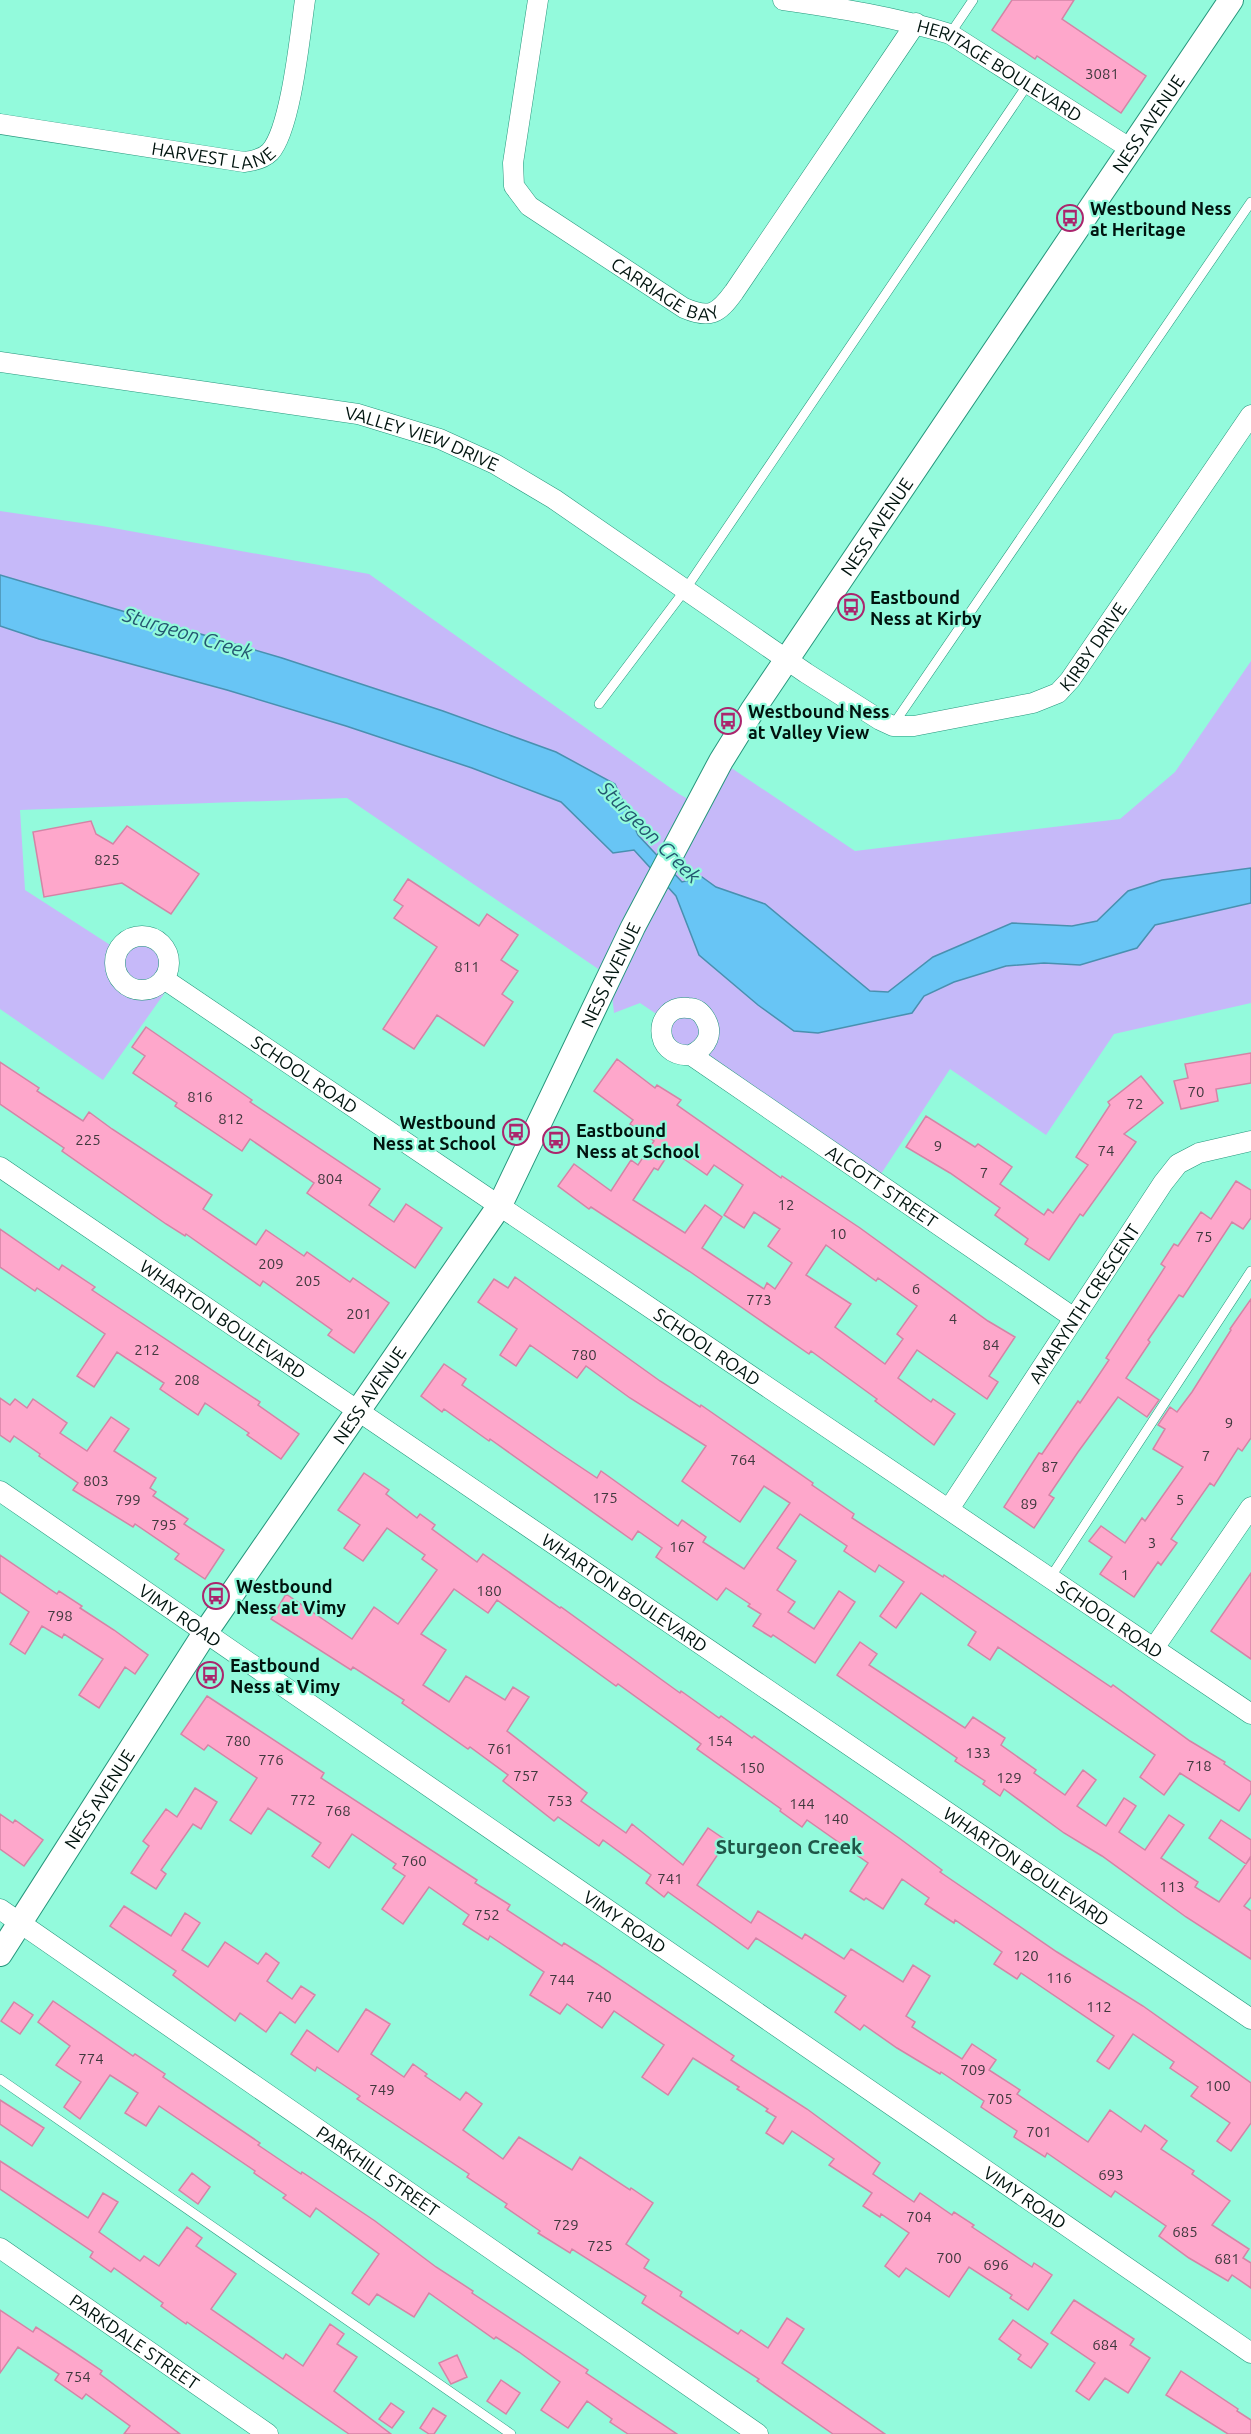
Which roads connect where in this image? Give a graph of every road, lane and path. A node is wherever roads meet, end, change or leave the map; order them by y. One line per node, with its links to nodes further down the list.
1 (305, 0): 10 (street, HARVEST LANE)
2 (538, 0): 7 (street, CARRIAGE BAY)
3 (783, 0): 6 (street, HERITAGE BOULEVARD)
4 (973, 0): 8 (lane)
5 (1231, 0): 11 (street, NESS AVENUE)
6 (857, 5): 7 (street, HERITAGE BOULEVARD)
7 (916, 23): 8 (street, HERITAGE BOULEVARD)
8 (950, 34): 9 (street, HERITAGE BOULEVARD)
9 (1028, 84): 11 (street, HERITAGE BOULEVARD); 15 (lane)
10 (0, 124)
11 (1131, 149): 16 (street, NESS AVENUE)
12 (1251, 202): 18 (lane)
13 (0, 362): 15 (street, VALLEY VIEW DRIVE)
14 (1251, 415): 18 (street, KIRBY DRIVE)
15 (685, 590): 16 (street, VALLEY VIEW DRIVE); 17 (lane)
16 (787, 660): 18 (street); 23 (street, NESS AVENUE)
17 (599, 704)
18 (893, 726)
19 (164, 979): 23 (street, SCHOOL ROAD)
20 (691, 1055): 25 (street, ALCOTT STREET)
21 (1251, 1141): 25 (street, AMARYNTH CRESCENT)
22 (0, 1167): 26 (street, WHARTON BOULEVARD)
23 (500, 1205): 26 (street, NESS AVENUE); 29 (street, SCHOOL ROAD)
24 (1251, 1271): 30 (lane)
25 (1074, 1318): 29 (street, AMARYNTH CRESCENT)
26 (358, 1411): 31 (street, NESS AVENUE); 37 (street, WHARTON BOULEVARD)
27 (0, 1491): 31 (street, VIMY ROAD)
28 (1251, 1507): 32 (street)
29 (949, 1509): 30 (street, SCHOOL ROAD)
30 (1050, 1578): 32 (street, SCHOOL ROAD)
31 (205, 1633): 35 (street, NESS AVENUE); 40 (street, VIMY ROAD)
32 (1154, 1648): 33 (street, SCHOOL ROAD)
33 (1251, 1714)
34 (0, 1909): 35 (street, PARKHILL STREET)
35 (21, 1924): 36 (street, NESS AVENUE); 43 (street, PARKHILL STREET)
36 (0, 1954)
37 (1251, 2019)
38 (0, 2079): 42 (lane)
39 (0, 2248): 41 (street, PARKDALE STREET)
40 (1251, 2353)
41 (268, 2434)
42 (510, 2434)
43 (758, 2434)

